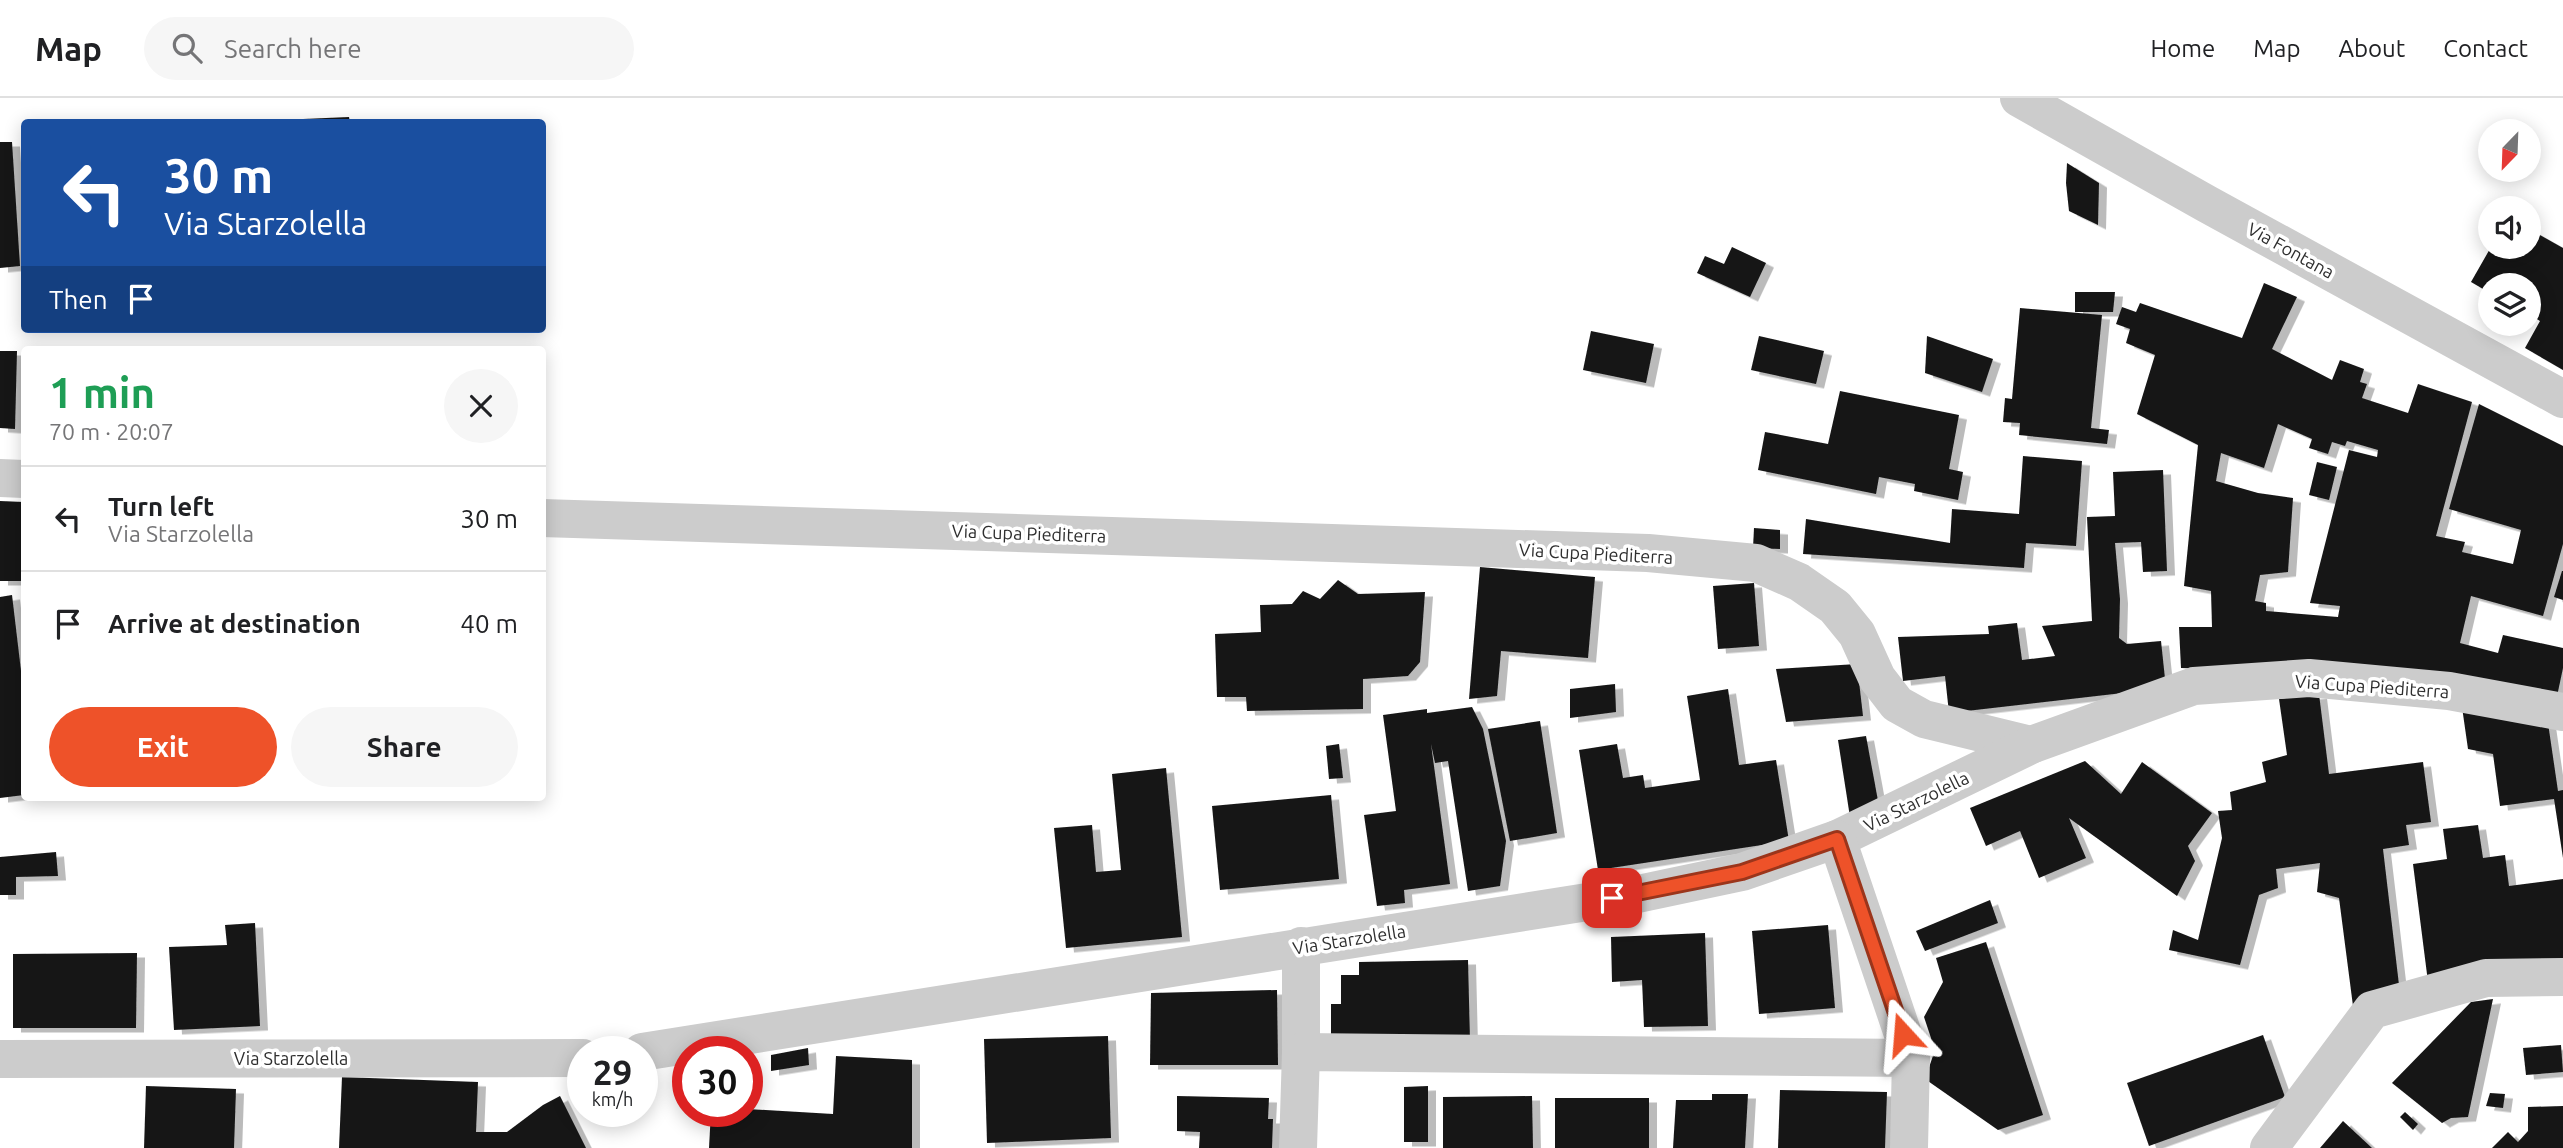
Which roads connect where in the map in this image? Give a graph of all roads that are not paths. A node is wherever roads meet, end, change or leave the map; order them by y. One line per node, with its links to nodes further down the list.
1 (2019, 98): 2 (street, Via Fontana)
2 (2563, 399)
3 (0, 478): 4 (street)
4 (21, 479)
5 (546, 518): 7 (street, Via Cupa Piediterra)
6 (2563, 712): 7 (street, Via Cupa Piediterra)
7 (2031, 745): 8 (street, Via Starzolella)
8 (1837, 839): 9 (street, Via Starzolella); 14 (street)
9 (1301, 946): 11 (street, Via Starzolella); 12 (street)
10 (2563, 977): 18 (street)
11 (658, 1049)
12 (1301, 1052): 14 (street); 16 (street)
13 (567, 1058): 15 (street, Via Starzolella)
14 (1912, 1058): 17 (street)
15 (0, 1059)
16 (1298, 1148)
17 (1909, 1148)
18 (2269, 1148)

